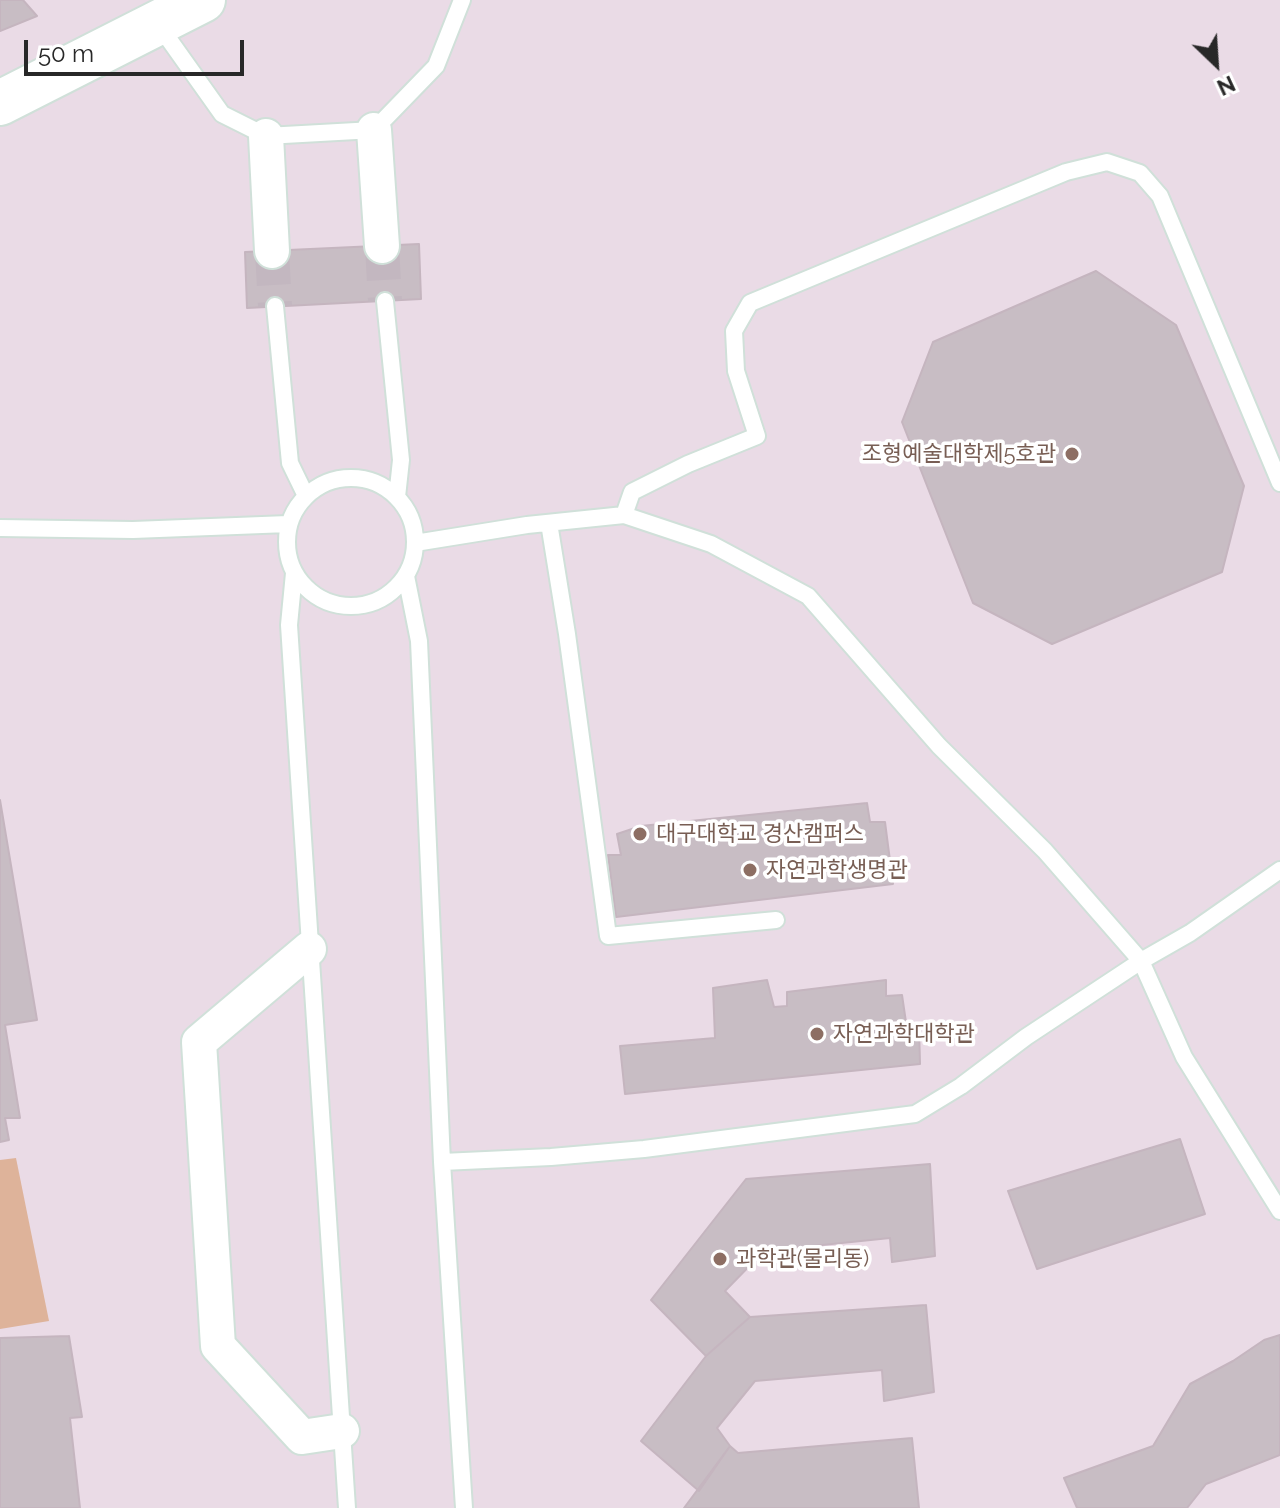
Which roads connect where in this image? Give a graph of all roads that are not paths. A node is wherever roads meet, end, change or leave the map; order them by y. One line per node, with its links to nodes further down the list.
1 (203, 0): 3 (street)
2 (462, 0): 5 (lane)
3 (157, 23): 4 (street); 6 (lane)
4 (0, 103)
5 (374, 130): 6 (lane); 7 (street)
6 (266, 136): 8 (street)
7 (382, 246)
8 (272, 251)
9 (385, 301): 13 (lane)
10 (275, 306): 12 (lane)
11 (1280, 483): 14 (lane)
12 (306, 496): 13 (lane); 16 (lane)
13 (397, 497): 18 (lane)
14 (624, 515): 15 (lane); 24 (lane)
15 (549, 523): 18 (lane); 22 (lane)
16 (288, 524): 17 (lane); 19 (lane)
17 (0, 528)
18 (415, 543): 20 (lane)
19 (294, 573): 20 (lane); 23 (lane)
20 (406, 576): 25 (lane)
21 (1280, 870): 24 (lane)
22 (776, 920)
23 (309, 949): 27 (lane); 27 (street)
24 (1141, 961): 25 (lane); 26 (lane)
25 (442, 1162): 29 (lane)
26 (1280, 1211)
27 (342, 1431): 28 (lane)
28 (347, 1508)
29 (464, 1508)

